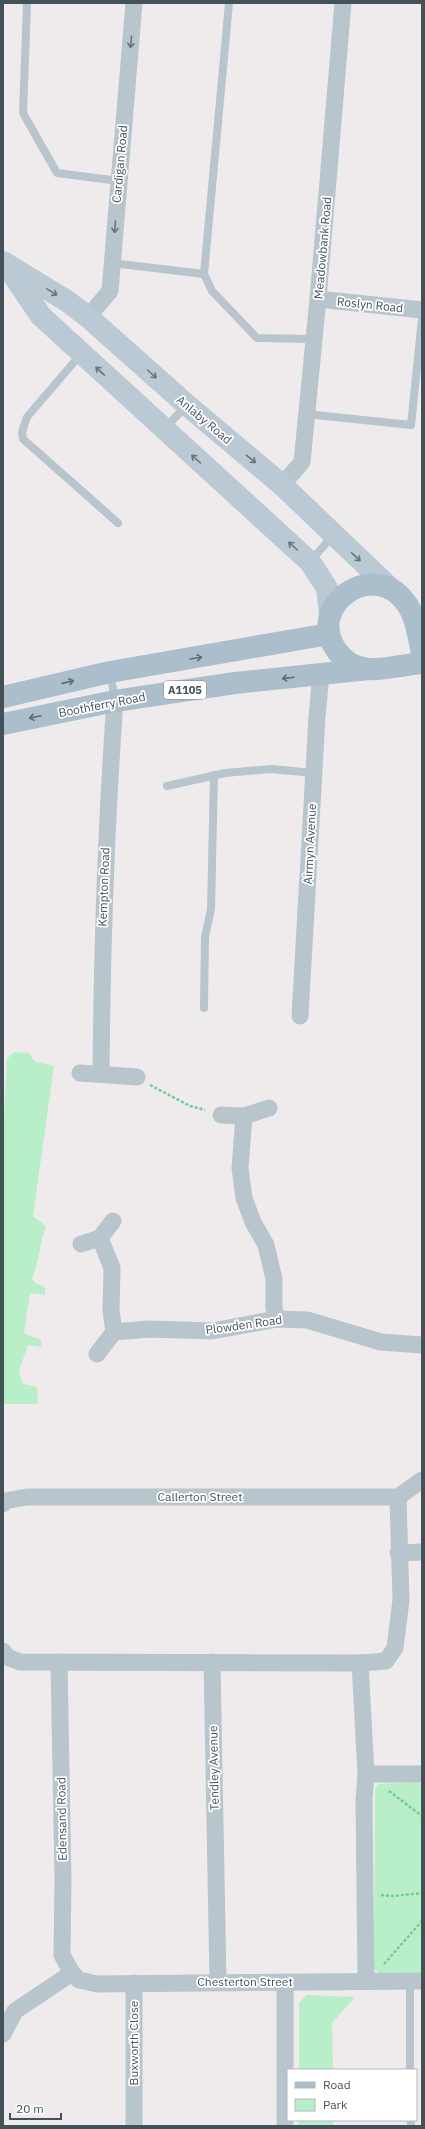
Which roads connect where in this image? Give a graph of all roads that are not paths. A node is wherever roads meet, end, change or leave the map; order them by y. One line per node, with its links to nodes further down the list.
1 (27, 3): 5 (lane)
2 (134, 3): 5 (street, Cardigan Road, one-way to 5)
3 (229, 3): 8 (lane)
4 (343, 3): 9 (street, Meadowbank Road)
5 (119, 181): 7 (street, Cardigan Road, one-way to 7)
6 (5, 263): 11 (main road, Anlaby Road, one-way to 11); 14 (main road, Anlaby Road)
7 (112, 263): 8 (lane); 11 (street, Cardigan Road)
8 (204, 274): 13 (lane)
9 (318, 299): 10 (street, Roslyn Road); 13 (street, Meadowbank Road)
10 (422, 310)
11 (88, 317): 15 (main road, Anlaby Road, one-way to 15)
12 (422, 320): 16 (lane)
13 (313, 339): 16 (street, Meadowbank Road)
14 (82, 354): 17 (main road, Anlaby Road, one-way to 14); 19 (lane)
15 (187, 406): 17 (lane); 18 (main road, Anlaby Road, one-way to 18)
16 (306, 414): 18 (street, Meadowbank Road)
17 (163, 430): 21 (main road, Anlaby Road, one-way to 17)
18 (282, 485): 20 (main road, Anlaby Road)
19 (118, 523)
20 (333, 535): 21 (lane); 22 (main road, Anlaby Road, one-way to 22)
21 (310, 562): 24 (main road, Anlaby Road)
22 (391, 589): 23 (main road); 24 (main road)
23 (417, 618): 25 (main road); 27 (main road)
24 (330, 624): 27 (main road, A1105); 28 (main road, A1105, one-way to 24)
25 (422, 652)
26 (422, 663): 27 (main road, A1105)
27 (378, 668): 29 (main road, Boothferry Road / A1105)
28 (110, 672): 30 (main road, A1105, one-way to 28); 31 (lane)
29 (322, 673): 31 (main road, Boothferry Road / A1105, one-way to 31); 33 (street, Airmyn Avenue)
30 (3, 697)
31 (115, 701): 32 (main road, Boothferry Road / A1105, one-way to 32); 39 (street, Kempton Road)
32 (3, 724)
33 (314, 773): 34 (lane); 37 (street, Airmyn Avenue)
34 (214, 775): 35 (lane); 36 (lane)
35 (167, 786)
36 (204, 1008)
37 (300, 1016)
38 (80, 1074): 39 (street)
39 (101, 1074): 40 (street)
40 (137, 1077)
41 (269, 1108): 43 (street)
42 (221, 1115): 43 (street)
43 (244, 1116): 47 (street)
44 (113, 1221): 45 (street)
45 (100, 1238): 46 (street); 48 (street)
46 (81, 1244)
47 (277, 1319): 48 (street, Plowden Road); 49 (street, Plowden Road)
48 (114, 1332): 50 (street)
49 (422, 1345)
50 (97, 1354)
51 (422, 1480): 52 (street)
52 (398, 1497): 53 (street, Callerton Street); 55 (street)
53 (3, 1504)
54 (422, 1552): 55 (street)
55 (398, 1554): 59 (street)
56 (3, 1651): 57 (street)
57 (59, 1662): 58 (street); 62 (street, Edensand Road)
58 (212, 1662): 59 (street); 65 (street, Tendley Avenue)
59 (360, 1663): 60 (street)
60 (366, 1774): 61 (street); 63 (street)
61 (422, 1774)
62 (72, 1973): 67 (street, Chesterton Street); 68 (street)
63 (366, 1981): 64 (street, Chesterton Street); 66 (street, Chesterton Street)
64 (416, 1981): 69 (lane)
65 (218, 1982): 66 (street, Chesterton Street); 67 (street, Chesterton Street)
66 (285, 1982): 71 (street)
67 (134, 1983): 70 (street, Buxworth Close)
68 (3, 2034)
69 (410, 2069)
70 (134, 2126)
71 (285, 2126)

